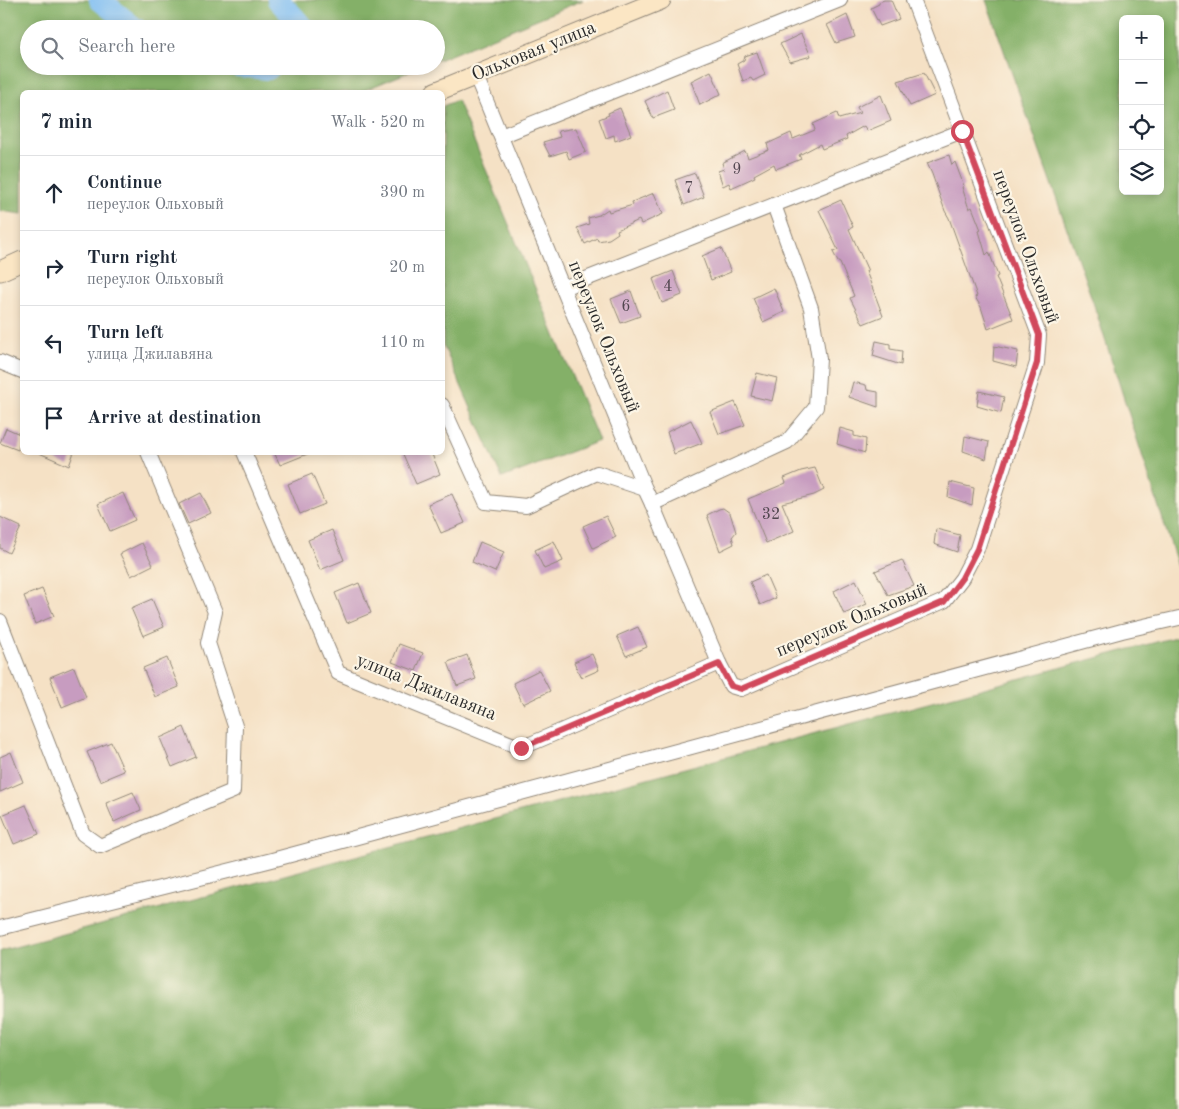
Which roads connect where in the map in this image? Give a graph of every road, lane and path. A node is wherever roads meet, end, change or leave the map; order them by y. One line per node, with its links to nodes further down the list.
1 (661, 0): 4 (main road, Ольховая улица)
2 (840, 0): 7 (street)
3 (913, 0): 6 (street, переулок Ольховый)
4 (476, 76): 5 (main road, Ольховая улица); 7 (street, переулок Ольховый)
5 (440, 90)
6 (962, 131): 8 (street); 21 (street, переулок Ольховый)
7 (501, 136): 11 (street, переулок Ольховый)
8 (774, 205): 11 (street); 18 (street)
9 (20, 262): 10 (main road)
10 (0, 271)
11 (563, 288): 17 (street, переулок Ольховый)
12 (0, 362): 13 (street)
13 (20, 370)
14 (445, 412): 17 (street)
15 (149, 455): 20 (street)
16 (245, 455): 21 (street, улица Джилавяна)
17 (645, 489): 18 (street, переулок Ольховый)
18 (652, 504): 21 (street, переулок Ольховый)
19 (1179, 618): 22 (street)
20 (0, 620)
21 (719, 664)
22 (0, 928)

